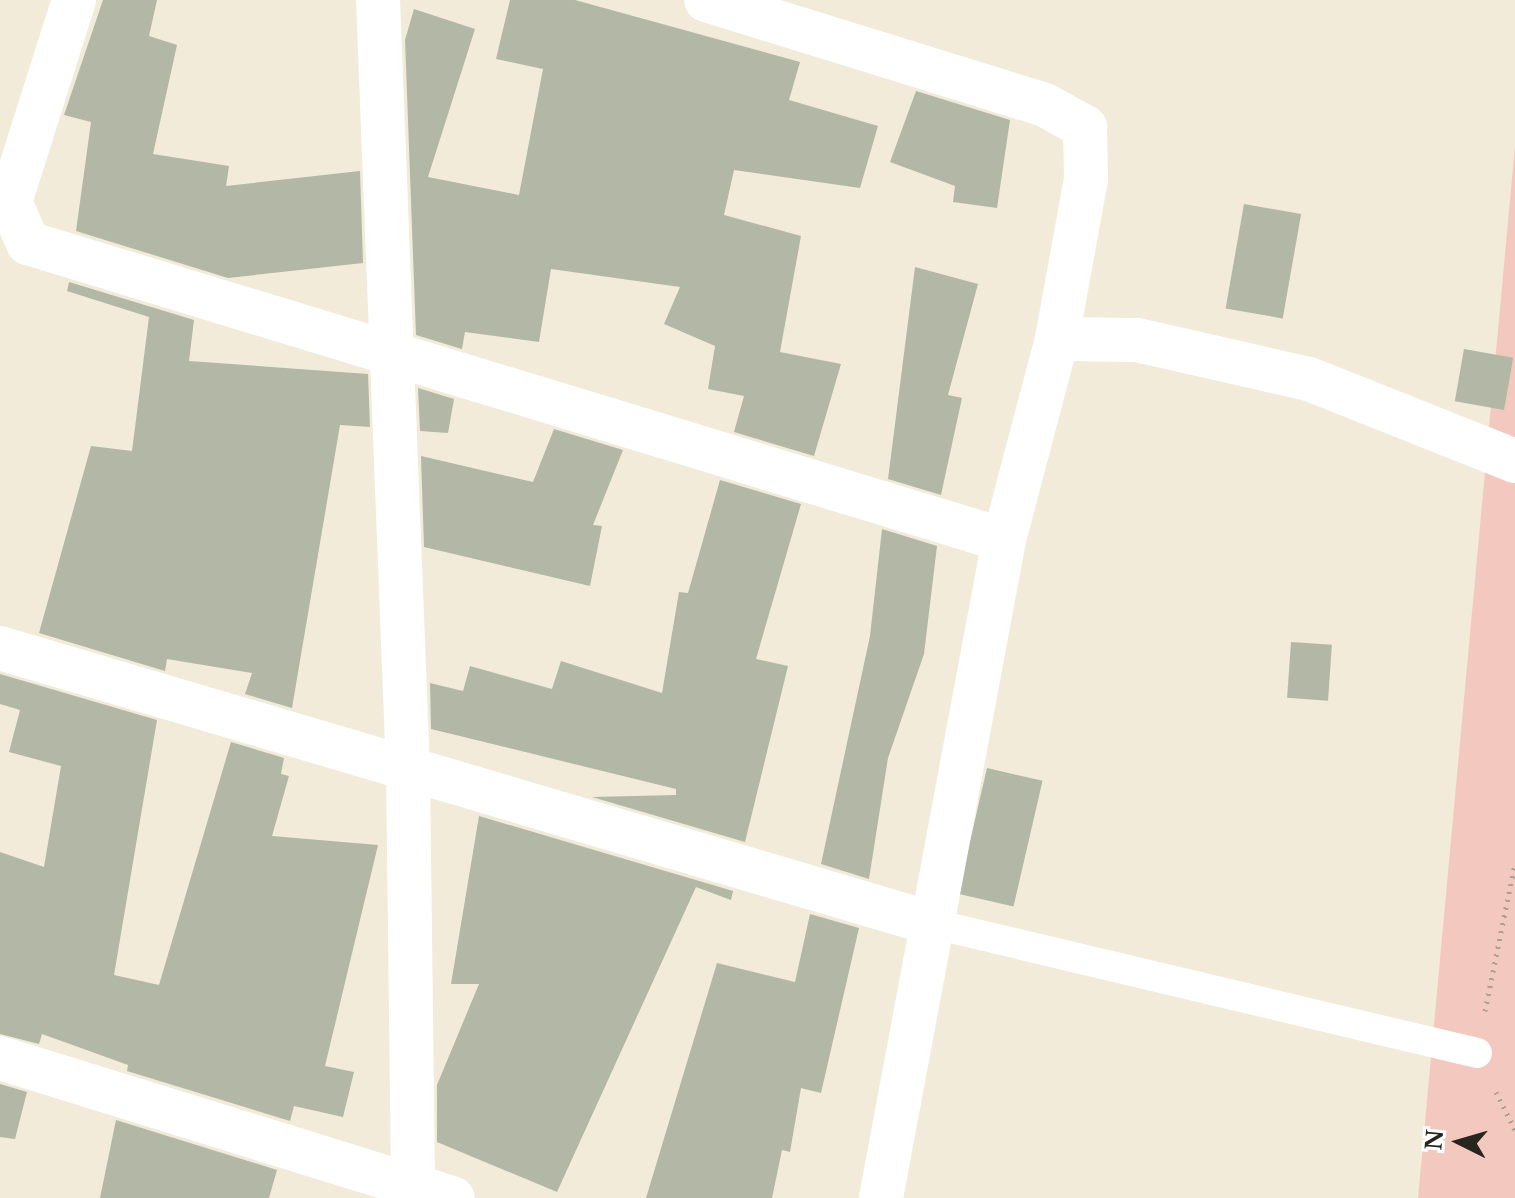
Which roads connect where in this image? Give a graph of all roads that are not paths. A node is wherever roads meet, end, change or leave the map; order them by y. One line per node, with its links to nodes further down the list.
1 (74, 0): 5 (street)
2 (378, 0): 5 (street)
3 (706, 0): 4 (street)
4 (1057, 339): 6 (street); 7 (street)
5 (391, 357): 7 (street); 9 (street)
6 (1515, 461)
7 (1004, 540): 10 (street)
8 (0, 648): 9 (street)
9 (408, 769): 10 (street); 13 (street)
10 (934, 924): 11 (lane); 14 (street)
11 (1477, 1053)
12 (0, 1058): 13 (street)
13 (426, 1194)
14 (881, 1198)

